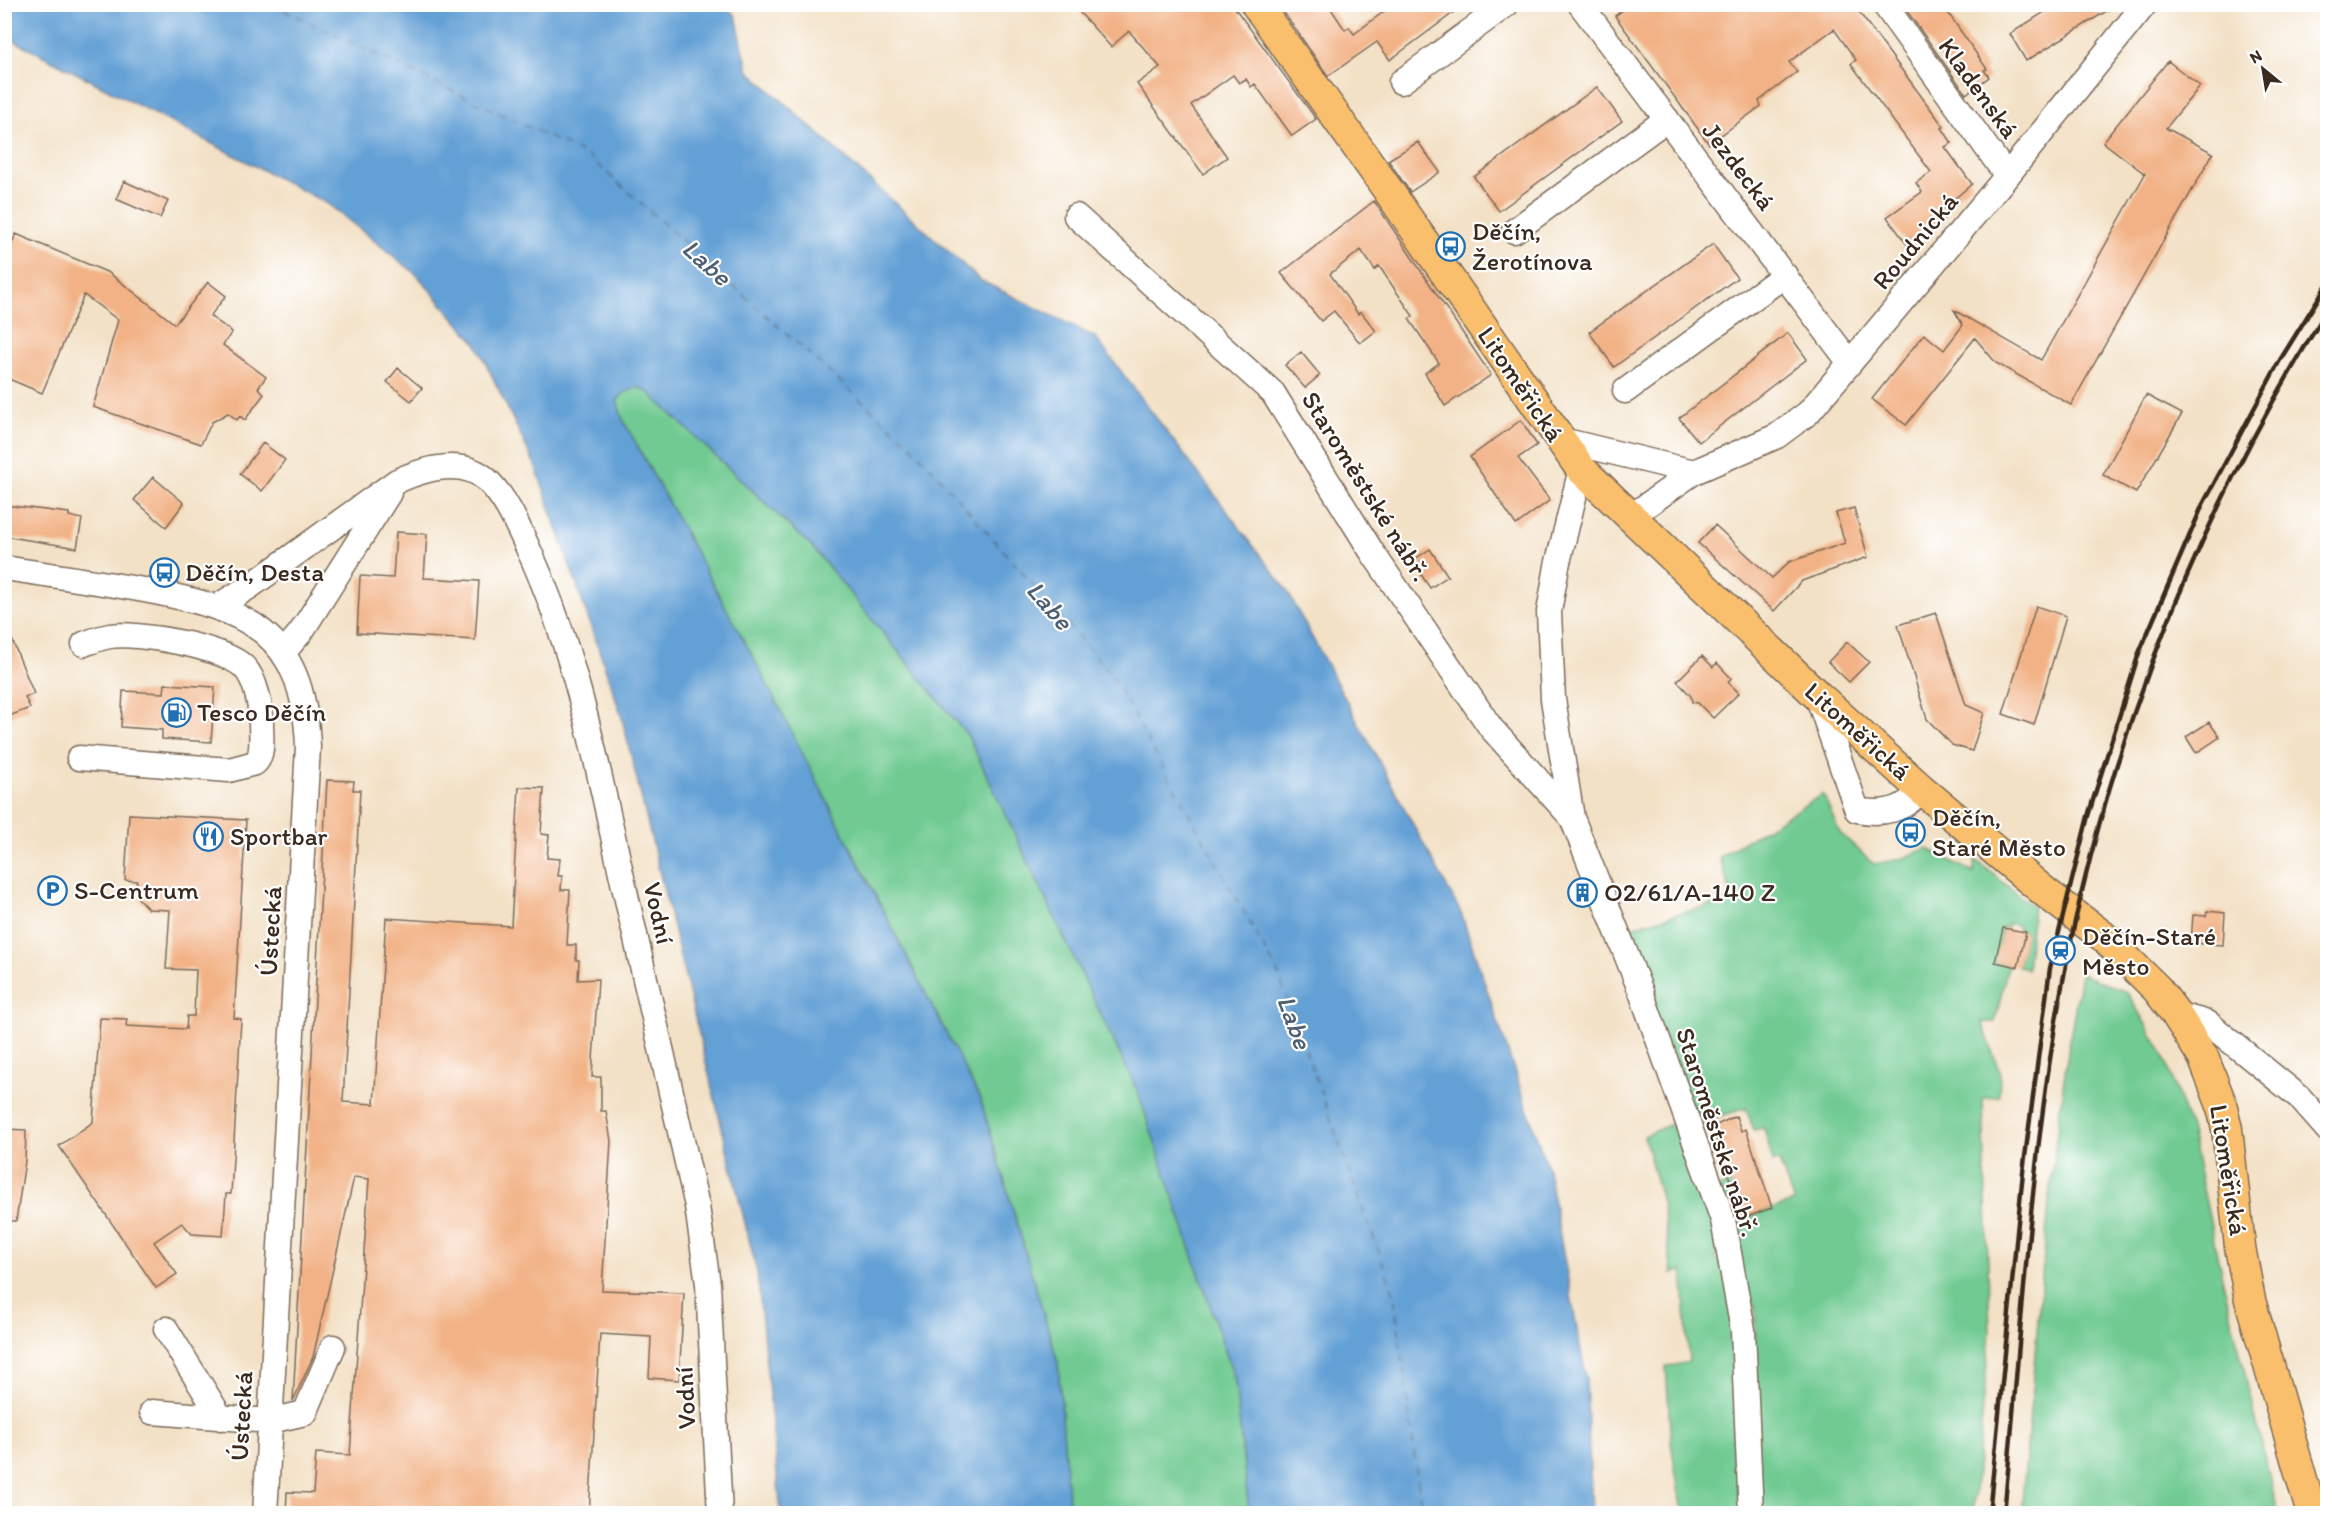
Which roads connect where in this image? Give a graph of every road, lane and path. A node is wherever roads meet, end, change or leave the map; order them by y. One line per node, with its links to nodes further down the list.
1 (1256, 4): 14 (main road, Litoměřická)
2 (1507, 4): 6 (street)
3 (1580, 4): 7 (street, Jezdecká)
4 (1884, 4): 8 (street, Kladenská)
5 (2145, 4): 8 (street, Roudnická)
6 (1401, 82)
7 (1667, 119): 10 (street); 11 (street, Jezdecká)
8 (2007, 176): 12 (street, Roudnická)
9 (1076, 216): 26 (street, Staroměstské nábř.)
10 (1514, 231)
11 (1785, 275): 12 (street, Jezdecká); 13 (street)
12 (1850, 363): 16 (street, Roudnická)
13 (1624, 391)
14 (1558, 439): 15 (main road, Litoměřická); 16 (street)
15 (1581, 469): 18 (main road, Litoměřická); 26 (street, Staroměstské nábř.)
16 (1694, 472): 18 (street, Roudnická)
17 (397, 481): 20 (street, Vodní); 22 (street); 35 (street, Vodní)
18 (1630, 517): 23 (main road, Litoměřická)
19 (4, 568): 20 (street, Ústecká)
20 (218, 606): 22 (street, Ústecká)
21 (84, 644): 24 (street)
22 (283, 653): 33 (street, Ústecká)
23 (1817, 694): 25 (main road, Litoměřická); 25 (street)
24 (79, 758)
25 (1922, 789): 27 (main road, Litoměřická)
26 (1572, 818): 36 (street, Staroměstské nábř.)
27 (2176, 1014): 28 (street); 37 (main road, Litoměřická)
28 (2328, 1130)
29 (166, 1329): 32 (street)
30 (333, 1347): 33 (street)
31 (152, 1412): 32 (street)
32 (221, 1418): 33 (street)
33 (270, 1421): 34 (street, Ústecká)
34 (265, 1514)
35 (720, 1514)
36 (1751, 1514)
37 (2312, 1514)

